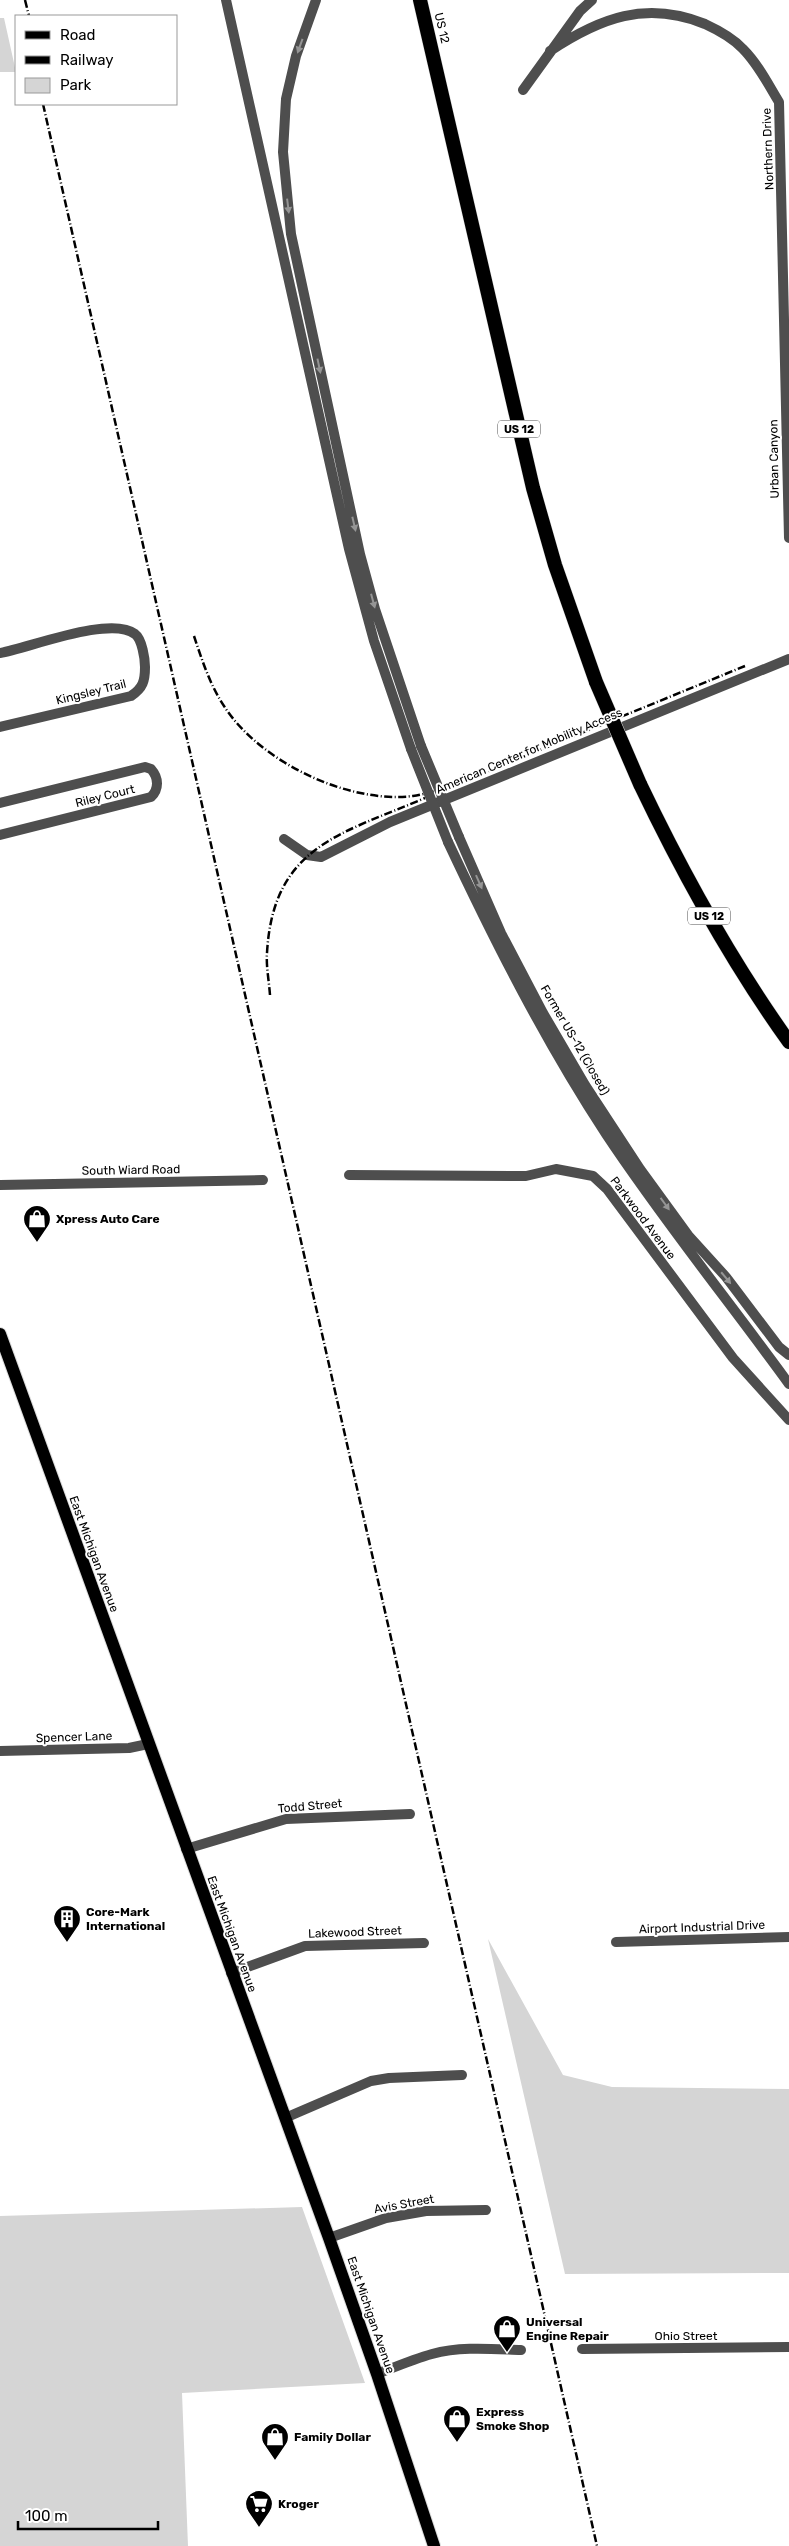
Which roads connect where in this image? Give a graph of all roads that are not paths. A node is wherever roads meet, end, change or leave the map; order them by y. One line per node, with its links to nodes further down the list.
1 (226, 0): 13 (street)
2 (316, 0): 13 (street, one-way to 13)
3 (420, 0): 17 (highway, US 12 / US 12, bridge)
4 (592, 0): 5 (street)
5 (550, 51): 6 (street); 7 (street, Northern Drive)
6 (523, 90)
7 (784, 102): 8 (street, Northern Drive)
8 (787, 378): 9 (street, Urban Canyon)
9 (789, 538)
10 (0, 653): 12 (street, Kingsley Trail)
11 (789, 659): 16 (street, American Center for Mobility Access)
12 (0, 727)
13 (416, 747): 22 (street, Former US-12 (Closed), one-way to 22, bridge); 23 (street, bridge)
14 (0, 803): 15 (street, Riley Court)
15 (0, 835)
16 (284, 839)
17 (789, 1042)
18 (349, 1175): 24 (street, Parkwood Avenue)
19 (263, 1180): 20 (street, South Wiard Road)
20 (0, 1185)
21 (0, 1334): 25 (main road, East Michigan Avenue)
22 (789, 1355)
23 (789, 1384)
24 (789, 1420)
25 (148, 1744): 26 (street, Spencer Lane); 28 (main road, East Michigan Avenue)
26 (0, 1751)
27 (410, 1814): 28 (street, Todd Street)
28 (186, 1848): 32 (main road, East Michigan Avenue)
29 (789, 1937): 31 (street, Airport Industrial Drive)
30 (424, 1942): 32 (street, Lakewood Street)
31 (616, 1942)
32 (231, 1973): 34 (main road, East Michigan Avenue)
33 (462, 2075): 34 (street)
34 (285, 2118): 36 (main road, East Michigan Avenue)
35 (486, 2210): 36 (street, Avis Street)
36 (329, 2238): 40 (main road, East Michigan Avenue)
37 (789, 2348): 38 (street, Ohio Street)
38 (582, 2349)
39 (521, 2350): 40 (street)
40 (378, 2374): 41 (main road, East Michigan Avenue)
41 (434, 2546)

